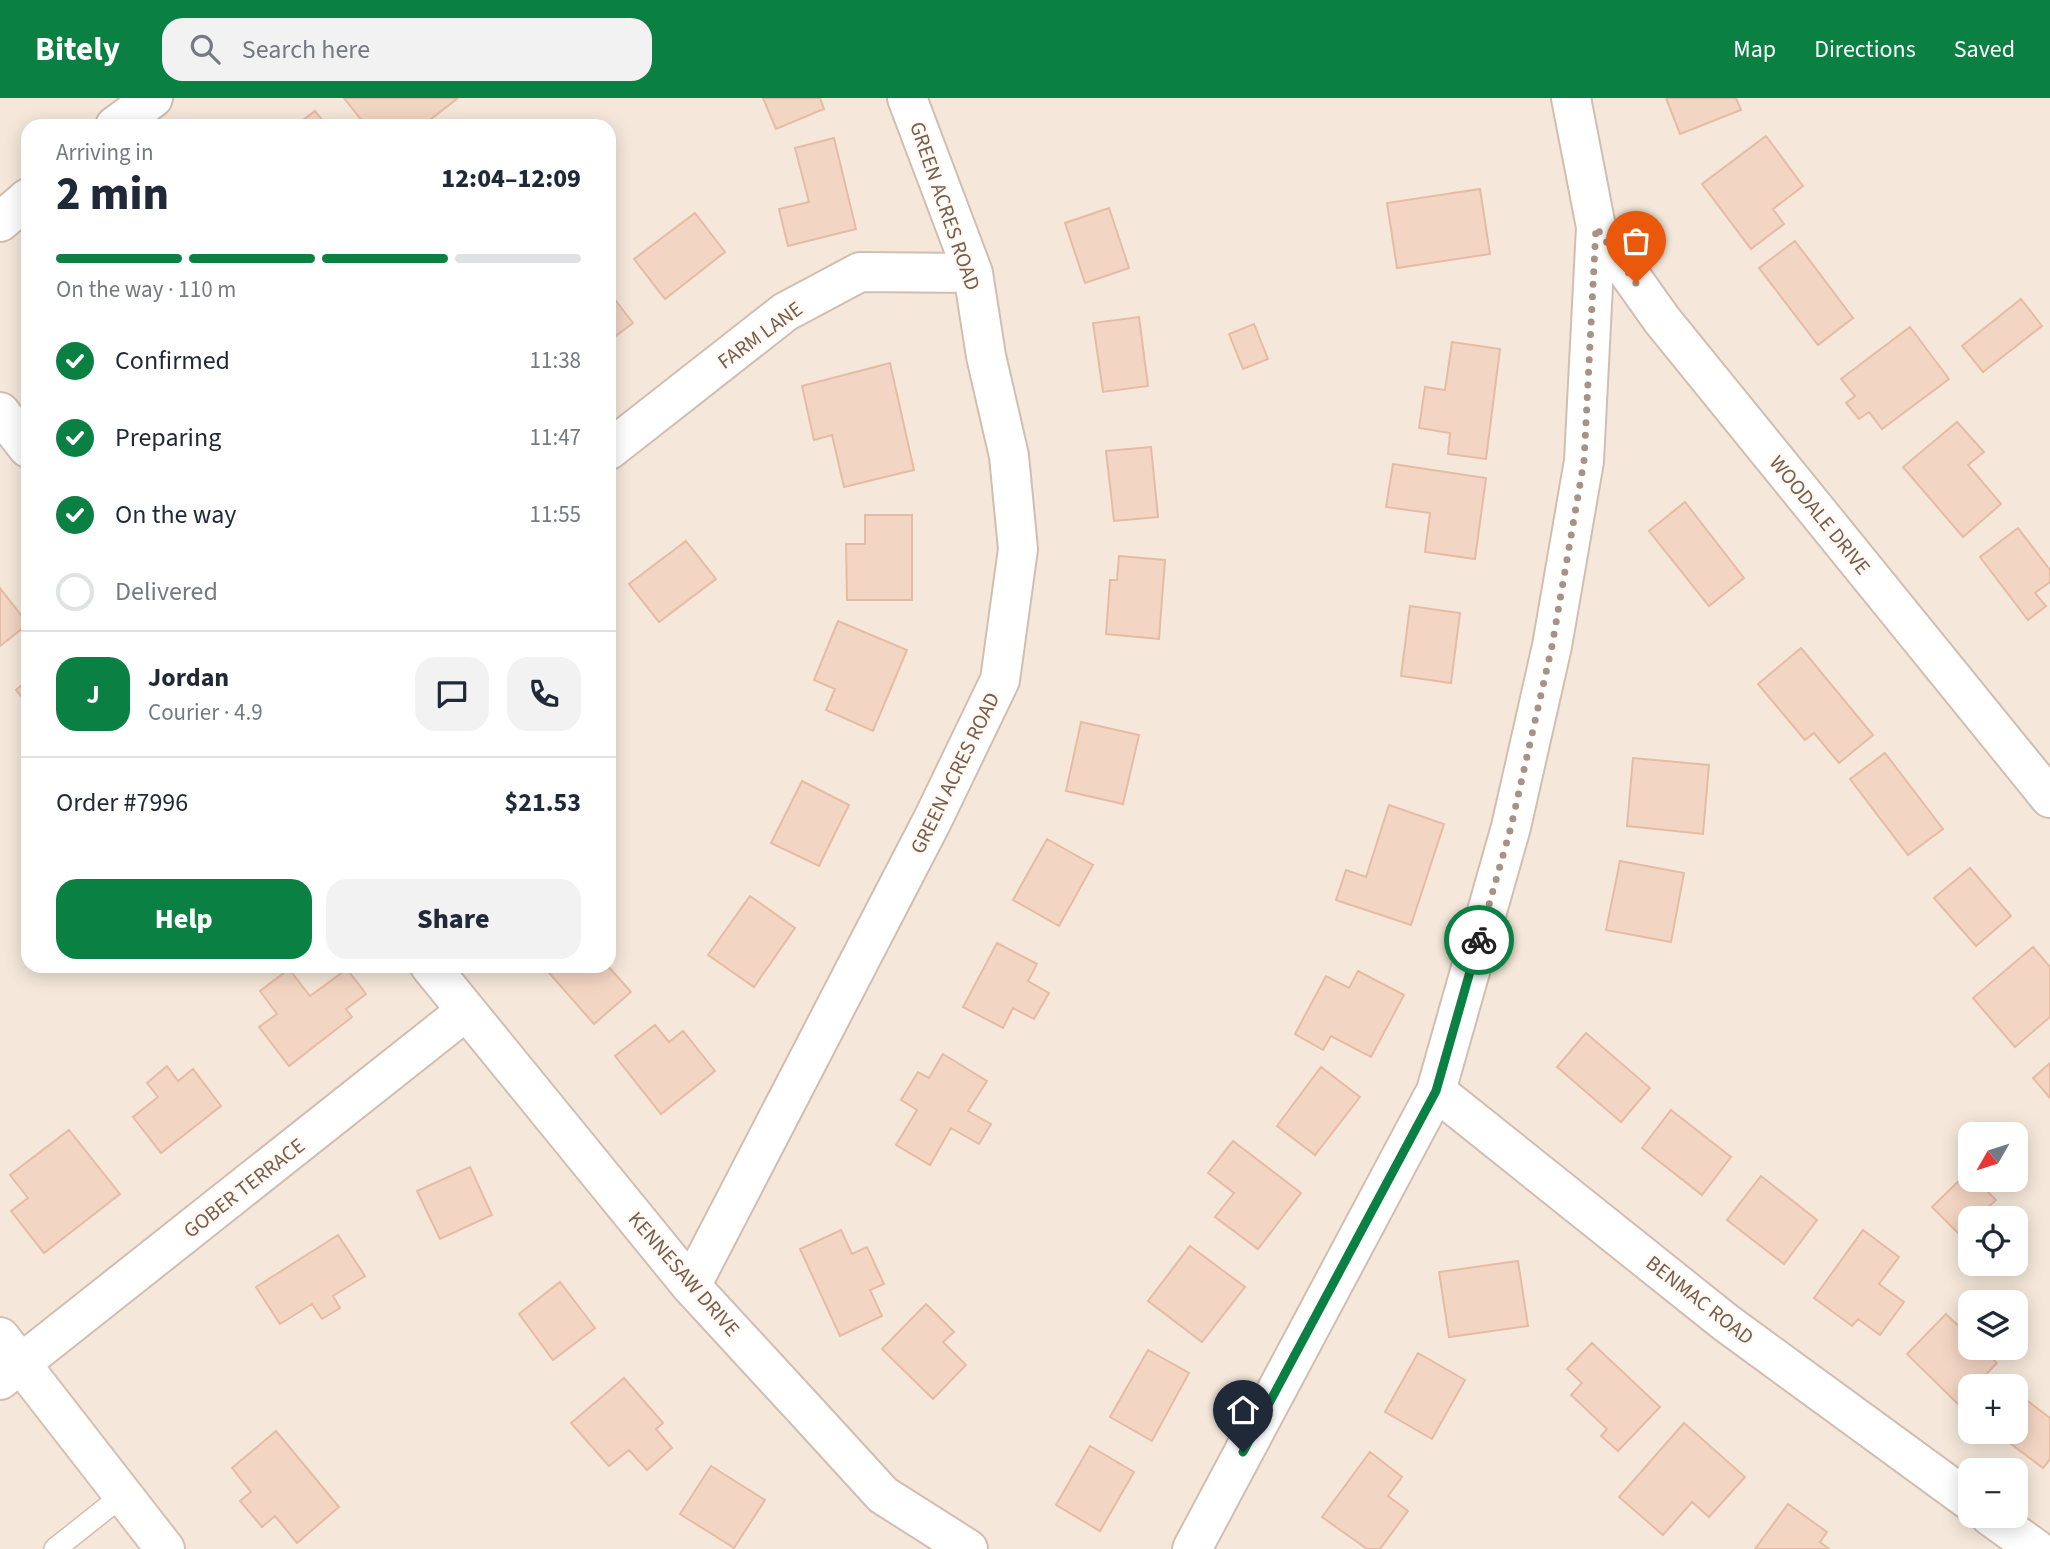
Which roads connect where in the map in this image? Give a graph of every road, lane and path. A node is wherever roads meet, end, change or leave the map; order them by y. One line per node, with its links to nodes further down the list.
1 (153, 98): 4 (street)
2 (907, 98): 8 (street, GREEN ACRES ROAD)
3 (1571, 98): 7 (street)
4 (124, 119)
5 (21, 204): 6 (street)
6 (0, 222)
7 (1596, 227): 12 (street, WOODALE DRIVE); 15 (street)
8 (973, 273): 11 (street, FARM LANE); 16 (street, GREEN ACRES ROAD)
9 (0, 411): 10 (street)
10 (21, 439)
11 (616, 445)
12 (2050, 798)
13 (436, 973): 14 (street, KENNESAW DRIVE)
14 (466, 1011): 16 (street, KENNESAW DRIVE); 17 (street, GOBER TERRACE)
15 (1436, 1091): 18 (street, BENMAC ROAD); 24 (street)
16 (691, 1286): 23 (street, KENNESAW DRIVE)
17 (7, 1361): 19 (street)
18 (1958, 1492)
19 (123, 1495): 21 (lane); 22 (street)
20 (2007, 1528): 25 (street)
21 (55, 1549)
22 (165, 1549)
23 (968, 1549)
24 (1192, 1549)
25 (2036, 1549)

